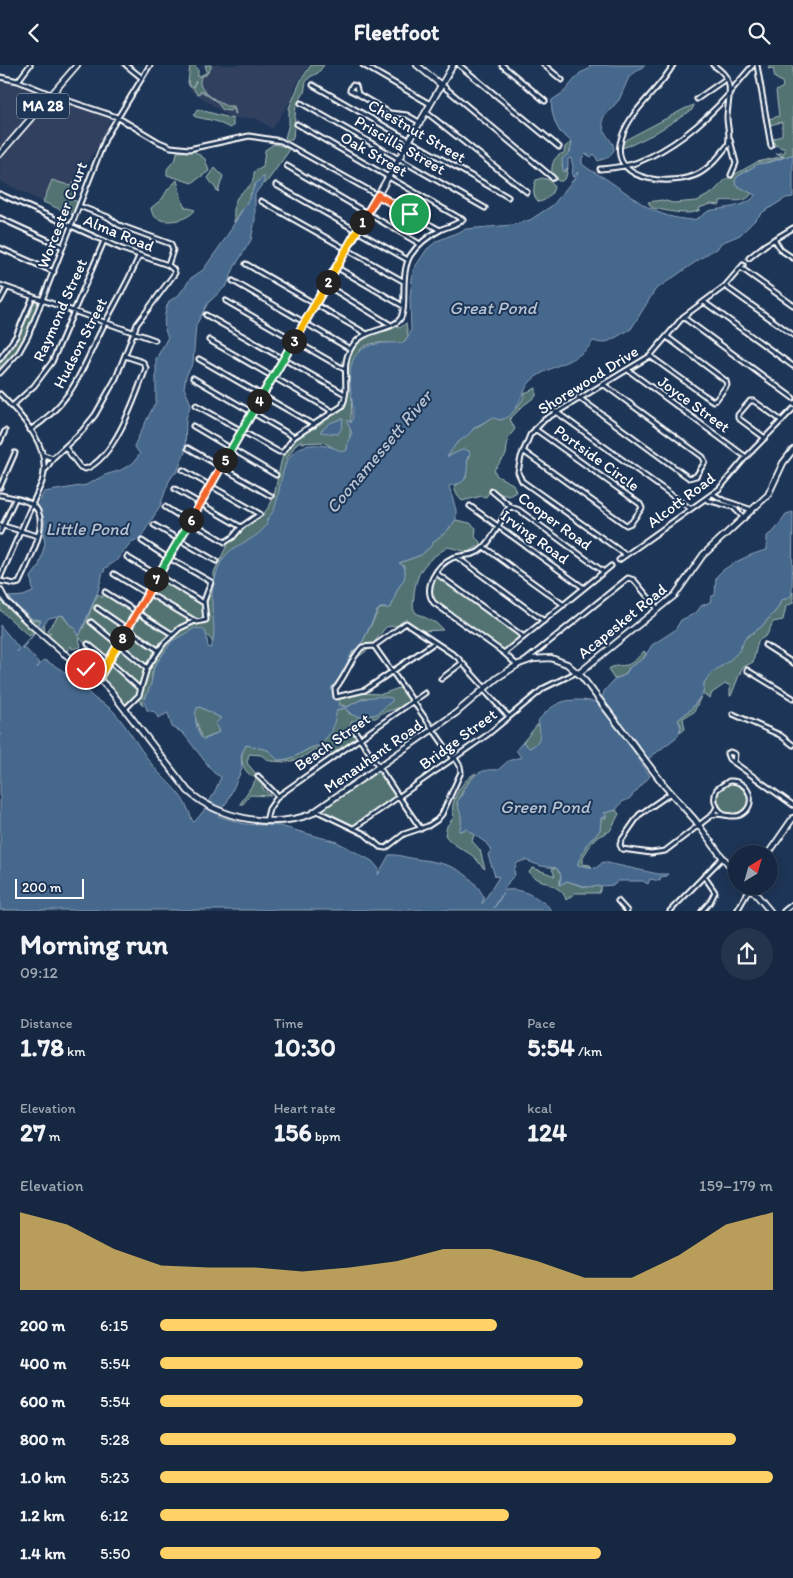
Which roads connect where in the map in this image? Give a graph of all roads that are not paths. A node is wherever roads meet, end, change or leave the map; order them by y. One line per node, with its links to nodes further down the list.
1 (30, 65): 18 (street)
2 (77, 65): 23 (main road, MA 28)
3 (126, 65): 15 (street)
4 (150, 65): 15 (street, Worcester Court)
5 (363, 65): 27 (street)
6 (417, 65): 20 (main road)
7 (453, 65): 20 (main road)
8 (459, 65): 34 (street)
9 (502, 65): 25 (street)
10 (544, 65): 17 (street)
11 (673, 65): 38 (street)
12 (713, 65): 16 (street)
13 (755, 65): 21 (street); 35 (street)
14 (0, 77): 18 (street)
15 (142, 78): 29 (street, Worcester Court)
16 (727, 78): 21 (street); 24 (street)
17 (562, 80)
18 (18, 81): 23 (street)
19 (313, 85): 33 (street, Chestnut Street)
20 (441, 85): 27 (main road); 43 (street)
21 (730, 93): 32 (street); 38 (street)
22 (358, 94): 30 (street)
23 (50, 97): 29 (street); 36 (main road, MA 28)
24 (697, 99)
25 (545, 101)
26 (302, 103): 37 (street, Priscilla Street)
27 (430, 104): 28 (main road)
28 (426, 111): 30 (main road); 45 (street)
29 (117, 117): 47 (street); 50 (street, Worcester Court)
30 (420, 122): 33 (main road)
31 (297, 124): 42 (street, Oak Street)
32 (730, 140): 38 (street); 41 (street)
33 (409, 141): 37 (main road); 48 (street, Chestnut Street)
34 (558, 147)
35 (771, 147)
36 (1, 151)
37 (398, 159): 42 (main road); 51 (street, Priscilla Street)
38 (625, 165): 40 (street)
39 (287, 166): 52 (street)
40 (600, 169)
41 (731, 175)
42 (388, 177): 47 (main road); 56 (street, Oak Street)
43 (553, 178)
44 (276, 185): 57 (street)
45 (527, 192)
46 (0, 194): 54 (street, Alma Road)
47 (378, 195): 52 (main road); 56 (street)
48 (508, 197)
49 (261, 201): 63 (street)
50 (79, 205): 54 (street, Worcester Court); 69 (street)
51 (485, 208)
52 (368, 213): 57 (main road); 60 (street)
53 (0, 217): 61 (street)
54 (71, 227): 59 (street, Alma Road); 61 (street, Worcester Court)
55 (793, 228): 58 (street)
56 (440, 230): 60 (street)
57 (357, 231): 63 (main road); 67 (street)
58 (774, 239): 65 (street); 66 (street)
59 (104, 241): 64 (street, Alma Road); 86 (street, Raymond Street)
60 (420, 244): 67 (street)
61 (63, 247): 71 (street, Worcester Court)
62 (0, 248): 71 (street)
63 (347, 249): 70 (main road); 73 (street)
64 (139, 256): 69 (street, Alma Road); 89 (street, Hudson Street)
65 (749, 258)
66 (793, 258)
67 (408, 260): 73 (street)
68 (246, 264): 83 (street)
69 (168, 265): 92 (street, Alma Road)
70 (336, 267): 75 (main road); 85 (street)
71 (54, 272): 79 (street, Worcester Court)
72 (233, 281): 90 (street)
73 (403, 281): 85 (street)
74 (0, 285): 77 (street)
75 (326, 285): 83 (main road); 91 (street)
76 (725, 286): 82 (street, Shorewood Drive); 84 (street, Shorewood Drive); 94 (street)
77 (7, 288): 78 (street); 80 (street)
78 (33, 297): 79 (street); 103 (street)
79 (42, 300): 86 (street); 108 (street, Worcester Court)
80 (0, 301)
81 (226, 301): 98 (street)
82 (704, 301): 88 (street, Shorewood Drive); 105 (street)
83 (315, 304): 90 (main road); 93 (street)
84 (793, 305)
85 (403, 306): 91 (street)
86 (75, 311): 89 (street); 118 (street, Raymond Street)
87 (206, 315): 102 (street)
88 (683, 317): 95 (street, Shorewood Drive); 116 (street)
89 (105, 322): 92 (street); 127 (street, Hudson Street)
90 (305, 322): 98 (main road); 99 (street)
91 (391, 325): 93 (street)
92 (134, 332): 96 (street); 100 (street)
93 (367, 334): 99 (street)
94 (793, 335)
95 (667, 337): 101 (street, Shorewood Drive); 101 (street)
96 (155, 340)
97 (209, 340): 109 (street)
98 (294, 340): 102 (main road); 106 (street)
99 (350, 349): 106 (street)
100 (125, 356): 133 (street); 133 (street)
101 (650, 356): 107 (street, Shorewood Drive)
102 (284, 358): 109 (main road); 114 (street)
103 (0, 359)
104 (199, 359): 113 (street)
105 (793, 366)
106 (344, 369): 114 (street)
107 (628, 370): 111 (street, Shorewood Drive); 140 (street, Joyce Street)
108 (0, 373)
109 (274, 376): 113 (main road); 120 (street)
110 (193, 378): 122 (street)
111 (603, 384): 115 (street, Shorewood Drive); 115 (street)
112 (0, 393): 118 (street)
113 (263, 395): 122 (main road); 124 (street)
114 (345, 395): 120 (street)
115 (578, 397): 121 (street, Shorewood Drive)
116 (793, 398)
117 (196, 405): 129 (street)
118 (12, 406): 127 (street)
119 (793, 409): 123 (street, Alcott Road)
120 (332, 411): 124 (street)
121 (555, 411): 126 (street, Shorewood Drive); 160 (street)
122 (252, 413): 129 (main road); 130 (street)
123 (782, 421): 131 (street, Alcott Road); 131 (street)
124 (314, 425): 130 (street)
125 (193, 426): 135 (street)
126 (535, 429): 137 (street, Shorewood Drive); 137 (street, Portside Circle)
127 (30, 430): 139 (street)
128 (5, 431): 132 (street)
129 (242, 431): 130 (street); 135 (main road)
130 (294, 437)
131 (765, 438): 140 (street, Alcott Road)
132 (0, 442)
133 (65, 447): 141 (street)
134 (188, 448): 142 (street)
135 (232, 449): 142 (main road); 145 (street)
136 (793, 450): 161 (main road, Acapesket Road)
137 (523, 451): 174 (street, Shorewood Drive)
138 (15, 453): 147 (street)
139 (44, 455): 141 (street); 144 (street)
140 (746, 457): 150 (street, Alcott Road)
141 (53, 458): 144 (street)
142 (221, 467): 146 (main road); 152 (street)
143 (183, 469): 146 (street)
144 (45, 470): 156 (street)
145 (276, 475)
146 (211, 485): 155 (main road); 167 (street)
147 (0, 487)
148 (175, 489): 155 (street)
149 (492, 491): 159 (street, Cooper Road)
150 (713, 493): 154 (street, Alcott Road); 161 (street)
151 (0, 495): 153 (street)
152 (271, 496)
153 (15, 499): 156 (street); 164 (street)
154 (706, 499): 160 (street, Alcott Road); 162 (street)
155 (200, 503): 163 (main road); 167 (street)
156 (32, 504): 168 (street); 170 (street)
157 (470, 505): 166 (street, Irving Road)
158 (166, 507): 163 (street)
159 (511, 507): 166 (street); 181 (street, Cooper Road)
160 (691, 509): 174 (street, Alcott Road)
161 (752, 511): 162 (main road, Acapesket Road)
162 (744, 518): 193 (main road, Acapesket Road)
163 (190, 522): 167 (street); 171 (main road)
164 (1, 525): 168 (street); 169 (street)
165 (154, 525): 171 (street)
166 (498, 525): 173 (street); 186 (street, Irving Road)
167 (241, 527)
168 (21, 531): 170 (street); 185 (street)
169 (0, 532)
170 (38, 536): 185 (street)
171 (179, 539): 177 (main road); 178 (street)
172 (142, 541): 177 (street)
173 (484, 547): 176 (street); 191 (street)
174 (626, 555): 179 (street, Alcott Road)
175 (126, 557): 184 (street)
176 (456, 557): 182 (street); 195 (street)
177 (169, 558): 184 (main road); 190 (street)
178 (216, 561)
179 (619, 561)
180 (610, 567): 181 (street)
181 (604, 572): 186 (street)
182 (436, 573): 200 (street); 207 (street)
183 (114, 574): 189 (street)
184 (158, 576): 189 (main road); 190 (street)
185 (0, 579)
186 (584, 589): 191 (street)
187 (0, 590): 217 (main road, Menauhant Road)
188 (106, 592): 194 (street)
189 (148, 594): 194 (main road); 197 (street)
190 (204, 603): 197 (street)
191 (564, 605): 195 (street)
192 (97, 608): 198 (street)
193 (658, 609): 209 (street); 215 (main road, Acapesket Road)
194 (137, 612): 198 (main road); 199 (street)
195 (544, 621): 200 (street)
196 (91, 622): 203 (street)
197 (195, 622): 199 (street)
198 (128, 628): 203 (main road); 206 (street)
199 (172, 634): 206 (street)
200 (524, 637): 207 (street)
201 (88, 643): 208 (street)
202 (434, 643): 205 (street); 210 (street); 216 (street)
203 (118, 644): 208 (main road); 213 (street)
204 (765, 645): 211 (street)
205 (374, 646): 216 (street); 216 (street)
206 (158, 650): 213 (street)
207 (504, 653): 212 (street)
208 (109, 661): 217 (main road); 219 (street)
209 (524, 661): 212 (main road, Menauhant Road); 215 (main road, Menauhant Road)
210 (462, 663): 218 (street); 220 (street)
211 (793, 663)
212 (517, 665): 220 (main road, Menauhant Road)
213 (147, 668): 219 (street)
214 (746, 670): 222 (street)
215 (578, 672): 226 (street, Bridge Street); 235 (main road, Menauhant Road)
216 (392, 673): 223 (street)
217 (99, 678): 224 (main road, Menauhant Road)
218 (442, 679)
219 (141, 689): 224 (street)
220 (484, 689): 226 (street); 228 (main road, Menauhant Road)
221 (425, 693): 223 (street, Beach Street)
222 (793, 698)
223 (413, 701): 228 (street); 229 (street, Beach Street)
224 (125, 709): 244 (main road, Menauhant Road)
225 (733, 713): 230 (street)
226 (509, 717): 231 (street, Bridge Street)
227 (353, 729): 229 (street)
228 (434, 729): 231 (street); 233 (main road, Menauhant Road)
229 (359, 739): 233 (street); 236 (street, Beach Street)
230 (793, 745)
231 (454, 758): 237 (street, Bridge Street); 247 (street)
232 (734, 763): 238 (street)
233 (378, 768): 237 (street); 240 (main road, Menauhant Road)
234 (258, 776): 236 (street)
235 (671, 793): 245 (main road, Menauhant Road); 245 (street)
236 (278, 795): 244 (street, Beach Street)
237 (399, 797): 246 (street, Bridge Street); 247 (street)
238 (792, 804)
239 (717, 807): 241 (street); 241 (street); 242 (street)
240 (317, 811): 244 (main road, Menauhant Road); 246 (street)
241 (723, 814): 242 (street)
242 (712, 815): 245 (street)
243 (793, 818): 248 (main road)
244 (266, 821)
245 (699, 825): 249 (main road, Menauhant Road)
246 (354, 828): 247 (street)
247 (421, 829)
248 (774, 845)
249 (723, 857): 250 (main road, Menauhant Road); 251 (street)
250 (728, 863)
251 (704, 877): 257 (street); 258 (street)
252 (746, 895): 259 (street)
253 (757, 895): 260 (main road)
254 (618, 901): 256 (street)
255 (793, 904): 261 (street)
256 (627, 911)
257 (670, 911)
258 (702, 911)
259 (737, 911)
260 (770, 911)
261 (784, 911)

